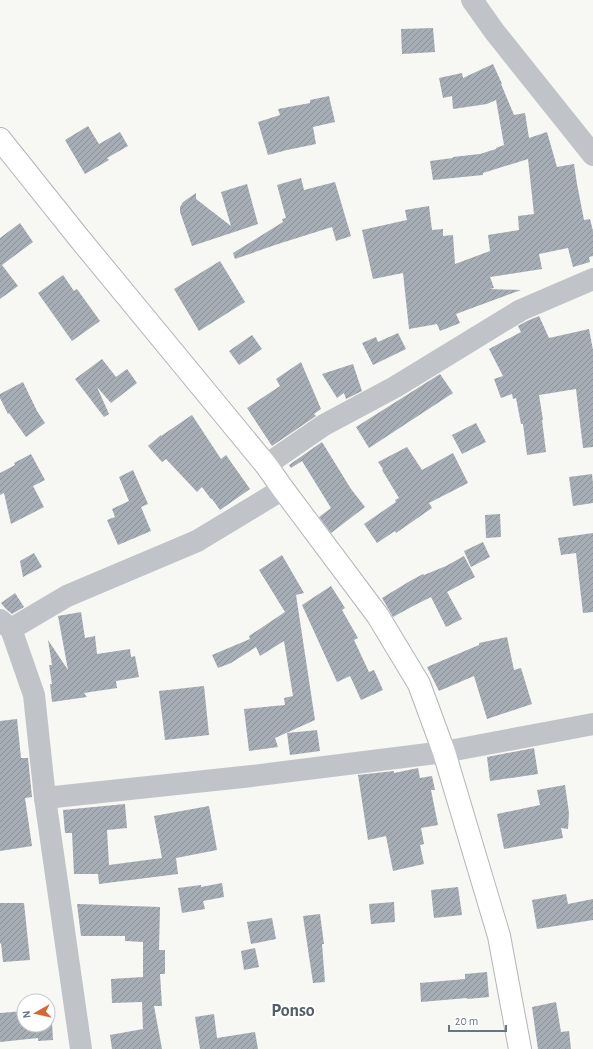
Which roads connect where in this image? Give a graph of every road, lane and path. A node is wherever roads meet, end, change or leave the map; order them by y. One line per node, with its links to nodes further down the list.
1 (472, 0): 3 (street)
2 (0, 139): 5 (main road)
3 (593, 155)
4 (593, 279): 5 (street)
5 (266, 465): 6 (main road)
6 (283, 489): 7 (street); 9 (main road)
7 (5, 625): 10 (street)
8 (593, 724): 9 (street)
9 (444, 752): 10 (street); 12 (main road)
10 (45, 798): 11 (street)
11 (81, 1049)
12 (520, 1049)

